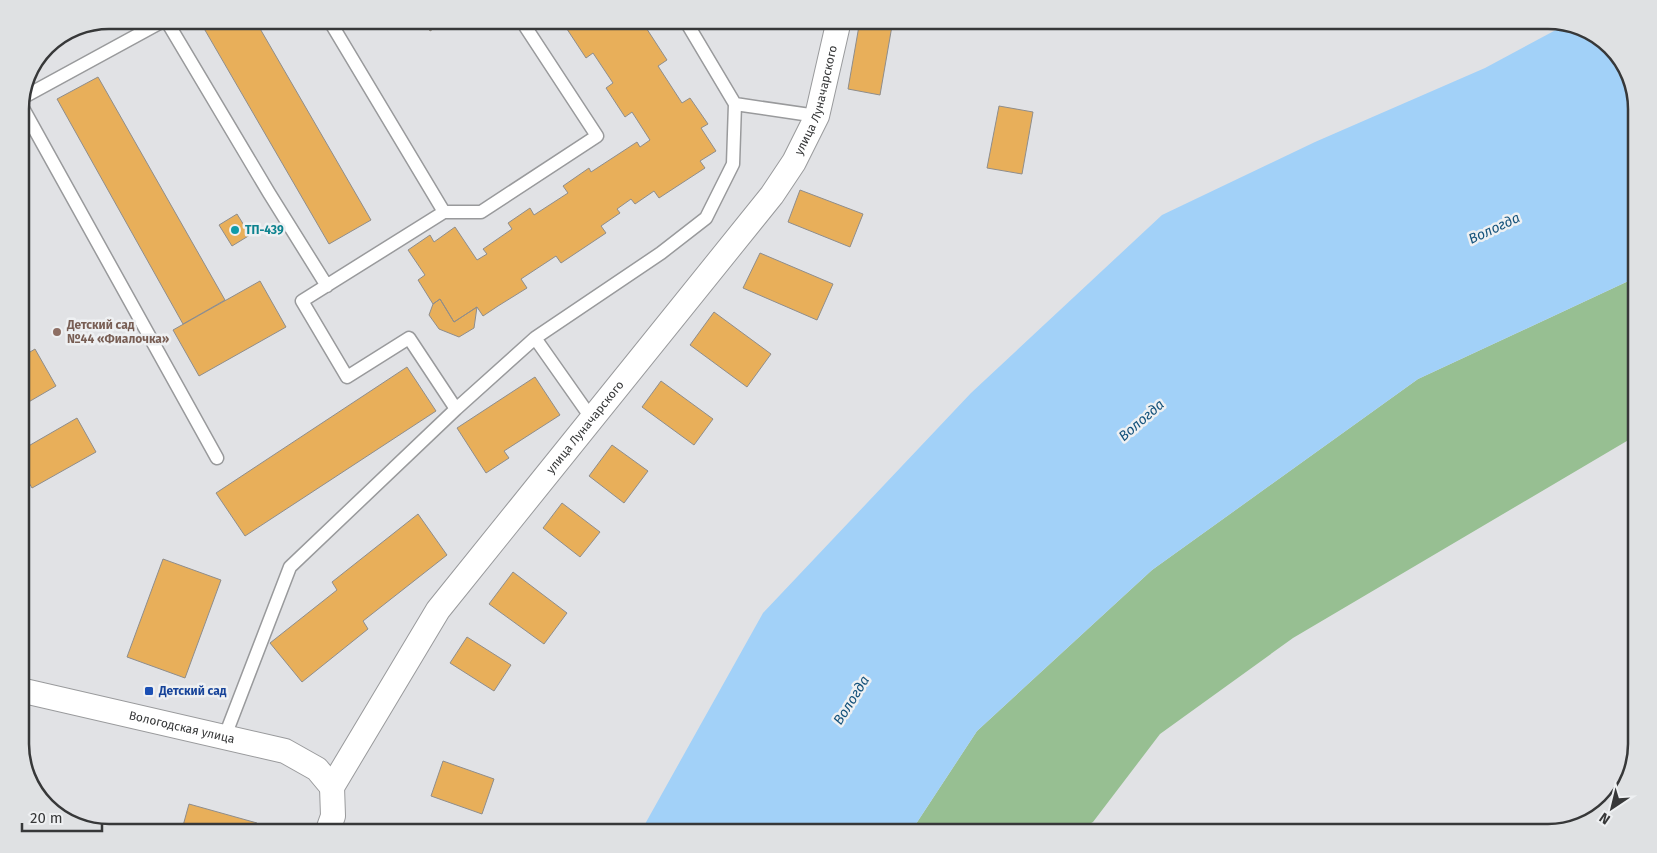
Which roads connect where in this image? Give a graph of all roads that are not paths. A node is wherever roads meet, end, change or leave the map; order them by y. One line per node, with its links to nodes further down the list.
1 (149, 29): 7 (lane)
2 (171, 29): 12 (lane)
3 (334, 29): 11 (lane)
4 (527, 29): 11 (lane)
5 (690, 29): 8 (lane)
6 (836, 29): 9 (street, улица Луначарского)
7 (30, 94)
8 (735, 104): 9 (lane); 13 (lane)
9 (817, 116): 15 (street, улица Луначарского)
10 (29, 120): 16 (lane)
11 (444, 212): 12 (lane)
12 (327, 286): 14 (lane)
13 (535, 338): 14 (lane); 15 (lane)
14 (456, 409): 18 (lane)
15 (592, 419): 19 (street, улица Луначарского)
16 (217, 458)
17 (29, 692): 18 (street, Вологодская улица)
18 (225, 736): 19 (street, Вологодская улица)
19 (332, 787): 20 (street)
20 (330, 824)

